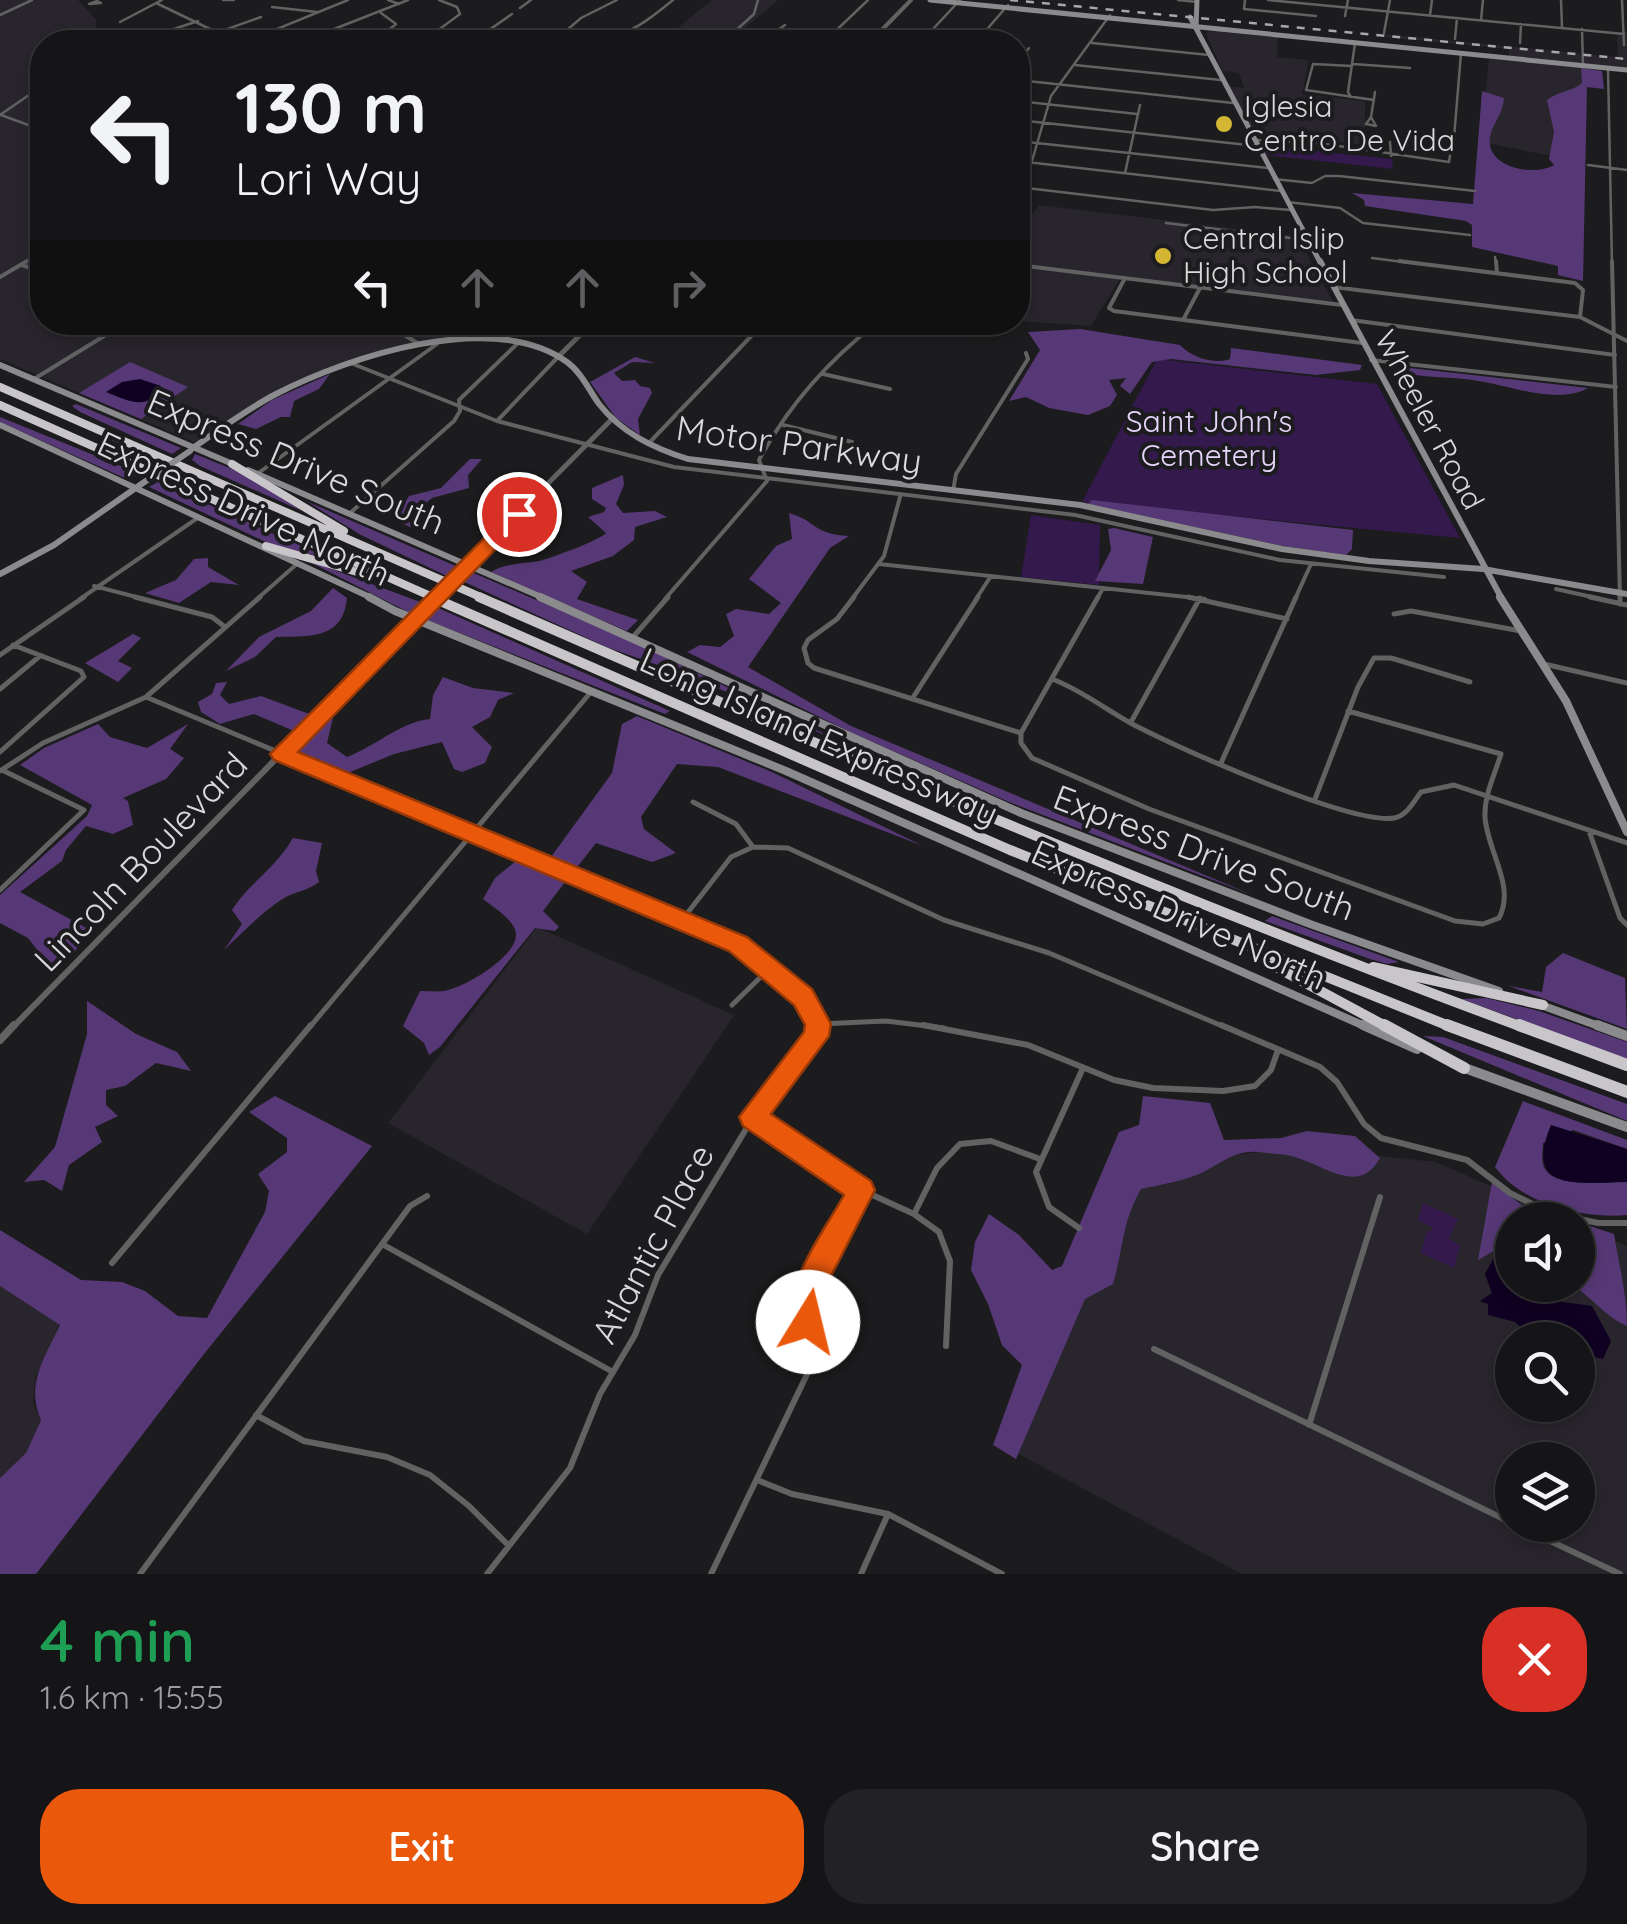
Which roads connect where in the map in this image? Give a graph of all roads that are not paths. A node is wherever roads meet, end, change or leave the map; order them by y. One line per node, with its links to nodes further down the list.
1 (32, 0): 37 (street)
2 (223, 0): 3 (street)
3 (234, 0)
4 (348, 0): 34 (street)
5 (388, 0): 28 (street)
6 (408, 0): 28 (street)
7 (438, 0): 58 (street)
8 (531, 0): 31 (street)
9 (617, 0): 60 (street)
10 (673, 0): 61 (street)
11 (758, 0): 62 (street)
12 (868, 0): 64 (street)
13 (911, 0): 65 (street)
14 (930, 0): 24 (main road)
15 (1178, 0): 27 (street)
16 (1245, 0): 40 (street)
17 (1268, 0): 25 (street)
18 (1348, 0): 32 (street)
19 (1390, 0): 33 (street)
20 (1432, 0): 38 (street)
21 (1483, 0): 44 (street)
22 (1562, 0): 50 (street)
23 (159, 1): 45 (street); 46 (street)
24 (959, 1): 29 (main road); 66 (street)
25 (1280, 1): 32 (street)
26 (1623, 1): 68 (street)
27 (1197, 2): 47 (main road, Wheeler Road)
28 (399, 4): 35 (street)
29 (1007, 6): 39 (main road); 67 (street)
30 (272, 8): 34 (street)
31 (520, 8)
32 (1346, 8): 33 (street); 41 (street)
33 (1388, 11): 38 (street); 69 (street)
34 (317, 12): 55 (street)
35 (381, 12): 56 (street); 57 (street)
36 (512, 14): 59 (street)
37 (0, 15)
38 (1430, 15): 43 (street)
39 (1110, 16): 47 (main road); 47 (main road); 71 (street)
40 (1316, 16)
41 (1345, 16)
42 (261, 17): 54 (street)
43 (1457, 18): 44 (street); 70 (street)
44 (1482, 20): 48 (street)
45 (198, 21): 52 (street); 53 (street)
46 (120, 22)
47 (1194, 22): 72 (main road); 76 (main road, Wheeler Road)
48 (1521, 24): 50 (street); 73 (street)
49 (785, 25): 63 (street)
50 (1562, 28): 51 (street)
51 (1582, 29): 68 (street); 79 (street)
52 (172, 30)
53 (214, 30)
54 (227, 30)
55 (279, 30)
56 (333, 30)
57 (389, 30)
58 (438, 30)
59 (489, 30)
60 (567, 30)
61 (633, 30)
62 (736, 30)
63 (778, 30)
64 (837, 30)
65 (882, 30)
66 (932, 30)
67 (986, 30)
68 (1625, 31): 74 (street)
69 (1384, 32)
70 (1455, 39)
71 (1090, 43): 76 (street); 77 (street)
72 (1355, 43): 75 (main road); 78 (street)
73 (1520, 43)
74 (1624, 45)
75 (1461, 53): 79 (main road); 103 (street)
76 (1208, 55): 83 (main road, Wheeler Road)
77 (1074, 65): 83 (street); 85 (street)
78 (1352, 65): 80 (street); 86 (street); 89 (street)
79 (1583, 65): 81 (main road)
80 (1410, 68)
81 (1608, 68): 82 (main road); 114 (street)
82 (1627, 70)
83 (1221, 80): 93 (main road, Wheeler Road)
84 (1030, 81): 85 (street)
85 (1059, 85): 93 (street); 94 (street)
86 (1350, 86): 89 (street); 90 (street)
87 (1375, 92): 91 (street)
88 (30, 94): 97 (street)
89 (1351, 96): 90 (street)
90 (1366, 99): 91 (street)
91 (1374, 100): 98 (street)
92 (1030, 102): 94 (street)
93 (1233, 103): 107 (main road, Wheeler Road)
94 (1049, 104): 96 (street); 100 (street)
95 (1140, 105): 96 (street)
96 (1138, 114): 102 (street)
97 (0, 115): 101 (street)
98 (1371, 117)
99 (1030, 121): 100 (street)
100 (1044, 123): 102 (street); 106 (street)
101 (30, 126)
102 (1134, 133): 107 (street); 109 (street)
103 (1454, 138)
104 (1030, 142): 106 (street)
105 (1390, 142): 110 (street)
106 (1037, 143): 109 (street); 111 (street)
107 (1254, 143): 110 (street); 113 (main road, Wheeler Road)
108 (1450, 149): 110 (street)
109 (1129, 153): 113 (street); 116 (street)
110 (1391, 156)
111 (1031, 163): 116 (street)
112 (1588, 165): 114 (street)
113 (1268, 168): 117 (main road, Wheeler Road)
114 (1611, 168): 115 (street); 146 (street)
115 (1627, 170)
116 (1124, 173): 119 (street)
117 (1274, 179): 119 (main road, Wheeler Road); 120 (street)
118 (1030, 188): 122 (street)
119 (1280, 191): 121 (main road, Wheeler Road)
120 (1475, 192)
121 (1287, 202): 122 (main road, Wheeler Road); 124 (street)
122 (1291, 210): 125 (main road, Wheeler Road)
123 (1166, 223): 125 (street)
124 (1470, 235)
125 (1307, 240): 135 (main road, Wheeler Road)
126 (1496, 257): 132 (street)
127 (1372, 258): 132 (street)
128 (30, 261): 129 (street)
129 (22, 265): 131 (street); 133 (street)
130 (1030, 266): 134 (street)
131 (30, 268)
132 (1498, 273): 138 (street)
133 (0, 277)
134 (1125, 278): 136 (street); 139 (street)
135 (1332, 287): 137 (main road, Wheeler Road); 138 (street)
136 (1200, 288): 137 (street); 139 (street)
137 (1342, 306): 140 (main road, Wheeler Road)
138 (1580, 318): 146 (street)
139 (1183, 320): 150 (street)
140 (1350, 320): 150 (main road, Wheeler Road); 154 (street)
141 (105, 335): 159 (street)
142 (405, 335): 151 (street)
143 (580, 335): 153 (street)
144 (752, 335): 172 (street)
145 (861, 335): 158 (street)
146 (1615, 335): 147 (street); 154 (street)
147 (1627, 341)
148 (519, 342): 149 (main road, Motor Parkway); 153 (main road, Motor Parkway); 165 (street)
149 (438, 343): 151 (main road, Motor Parkway); 160 (street)
150 (1362, 343): 155 (main road, Wheeler Road)
151 (423, 346): 156 (main road, Motor Parkway)
152 (1026, 353): 179 (street)
153 (558, 356): 166 (main road, Motor Parkway); 167 (street)
154 (1615, 356): 162 (street)
155 (1371, 360): 162 (street); 189 (main road, Wheeler Road)
156 (352, 364): 160 (street); 173 (main road, Motor Parkway)
157 (0, 365): 159 (main road, Express Drive South)
158 (823, 374): 163 (street); 168 (street)
159 (34, 380): 173 (main road, Express Drive South)
160 (389, 380): 165 (street); 176 (street)
161 (0, 387): 187 (highway, Long Island Expressway)
162 (1616, 387): 196 (street)
163 (890, 388)
164 (0, 405): 199 (highway, Long Island Expressway)
165 (459, 407): 167 (street); 181 (street)
166 (612, 419): 171 (street, Lincoln Boulevard); 172 (main road, Motor Parkway)
167 (496, 421): 171 (street)
168 (783, 425): 170 (street); 175 (street)
169 (0, 426): 178 (main road, Express Drive North)
170 (852, 442)
171 (586, 446): 177 (street); 188 (street, Lincoln Boulevard)
172 (647, 446): 175 (main road, Motor Parkway)
173 (192, 449): 174 (main road, Express Drive South); 178 (main road, Motor Parkway, bridge)
174 (232, 464): 176 (main road, Express Drive South); 187 (highway)
175 (759, 469): 177 (street); 179 (main road, Motor Parkway)
176 (257, 474): 181 (main road, Express Drive South)
177 (767, 481): 180 (street); 205 (street)
178 (138, 486): 182 (main road, Express Drive North); 190 (main road, Motor Parkway)
179 (953, 492): 189 (main road, Motor Parkway)
180 (900, 497): 185 (street); 186 (street)
181 (349, 514): 188 (main road, Express Drive South)
182 (201, 516): 183 (main road, Express Drive North); 193 (street)
183 (266, 546): 184 (main road, Express Drive North); 199 (highway)
184 (299, 562): 201 (main road, Express Drive North); 203 (street)
185 (879, 564): 191 (street); 216 (street)
186 (1312, 564): 192 (street); 202 (street)
187 (411, 567): 235 (highway, Long Island Expressway)
188 (464, 568): 201 (street, Lincoln Boulevard, bridge); 205 (main road, Express Drive South)
189 (1483, 570): 196 (main road, Motor Parkway); 204 (main road, Wheeler Road)
190 (0, 574)
191 (992, 576): 194 (street); 216 (street)
192 (1444, 577)
193 (98, 587): 203 (street); 206 (street)
194 (1103, 588): 197 (street); 210 (street)
195 (1556, 589): 198 (street)
196 (1624, 593): 198 (street)
197 (1200, 598): 202 (street); 218 (street)
198 (1623, 604)
199 (454, 606): 236 (highway, Long Island Expressway)
200 (1394, 614): 204 (street)
201 (416, 616): 214 (main road, Express Drive North); 221 (street, Lincoln Boulevard)
202 (1287, 619): 222 (street)
203 (226, 627): 215 (street)
204 (1524, 631): 209 (main road, Wheeler Road)
205 (633, 638): 239 (main road, Express Drive South)
206 (13, 645): 207 (street); 208 (street)
207 (0, 655)
208 (40, 656): 213 (street); 220 (street)
209 (1544, 664): 212 (street); 228 (main road, Wheeler Road)
210 (1052, 678): 218 (street); 219 (street)
211 (1470, 682): 217 (street)
212 (1627, 683)
213 (0, 690)
214 (590, 693): 229 (street); 246 (main road, Express Drive North)
215 (146, 697): 221 (street); 223 (street)
216 (912, 699): 219 (street)
217 (1348, 711): 224 (street); 225 (street)
218 (1131, 723): 222 (street)
219 (1020, 732): 224 (street)
220 (0, 752)
221 (282, 754): 229 (street); 242 (street, Lincoln Boulevard)
222 (1221, 763): 225 (street)
223 (1, 770): 232 (street)
224 (1489, 797): 225 (street); 227 (street)
225 (1315, 798)
226 (693, 802): 231 (street)
227 (1588, 831): 230 (street); 234 (street)
228 (1627, 832)
229 (471, 834): 233 (street); 258 (street)
230 (1627, 844)
231 (753, 847): 233 (street); 243 (street)
232 (0, 890)
233 (682, 920): 237 (street)
234 (1627, 925)
235 (1308, 949): 239 (highway); 244 (highway, Long Island Expressway)
236 (1250, 951): 246 (highway); 247 (highway, Long Island Expressway)
237 (770, 968): 238 (street); 240 (street)
238 (732, 1005)
239 (1543, 1006): 241 (main road, Express Drive South)
240 (818, 1024): 245 (street); 248 (street, Atlantic Place)
241 (1627, 1036)
242 (0, 1040)
243 (1278, 1050): 245 (street); 255 (street)
244 (1627, 1066)
245 (1083, 1068): 250 (street)
246 (1464, 1068): 249 (main road, Express Drive North)
247 (1627, 1092)
248 (753, 1117): 251 (street); 261 (street, Atlantic Place)
249 (1627, 1127)
250 (1040, 1159): 254 (street); 256 (street)
251 (861, 1190): 254 (street); 264 (street)
252 (427, 1196): 257 (street)
253 (1380, 1197): 263 (street)
254 (914, 1214): 259 (street)
255 (1627, 1223)
256 (1079, 1228)
257 (382, 1244): 261 (street); 262 (street)
258 (112, 1263)
259 (946, 1346)
260 (1154, 1349): 263 (street)
261 (613, 1372): 268 (street, Atlantic Place)
262 (256, 1414): 268 (street); 269 (street)
263 (1309, 1425): 266 (street)
264 (757, 1480): 265 (street); 271 (street)
265 (888, 1514): 272 (street); 273 (street)
266 (1495, 1515)
267 (1552, 1542): 274 (street)
268 (510, 1547): 270 (street, Atlantic Place)
269 (140, 1574)
270 (486, 1574)
271 (711, 1574)
272 (860, 1574)
273 (1002, 1574)
274 (1620, 1574)

